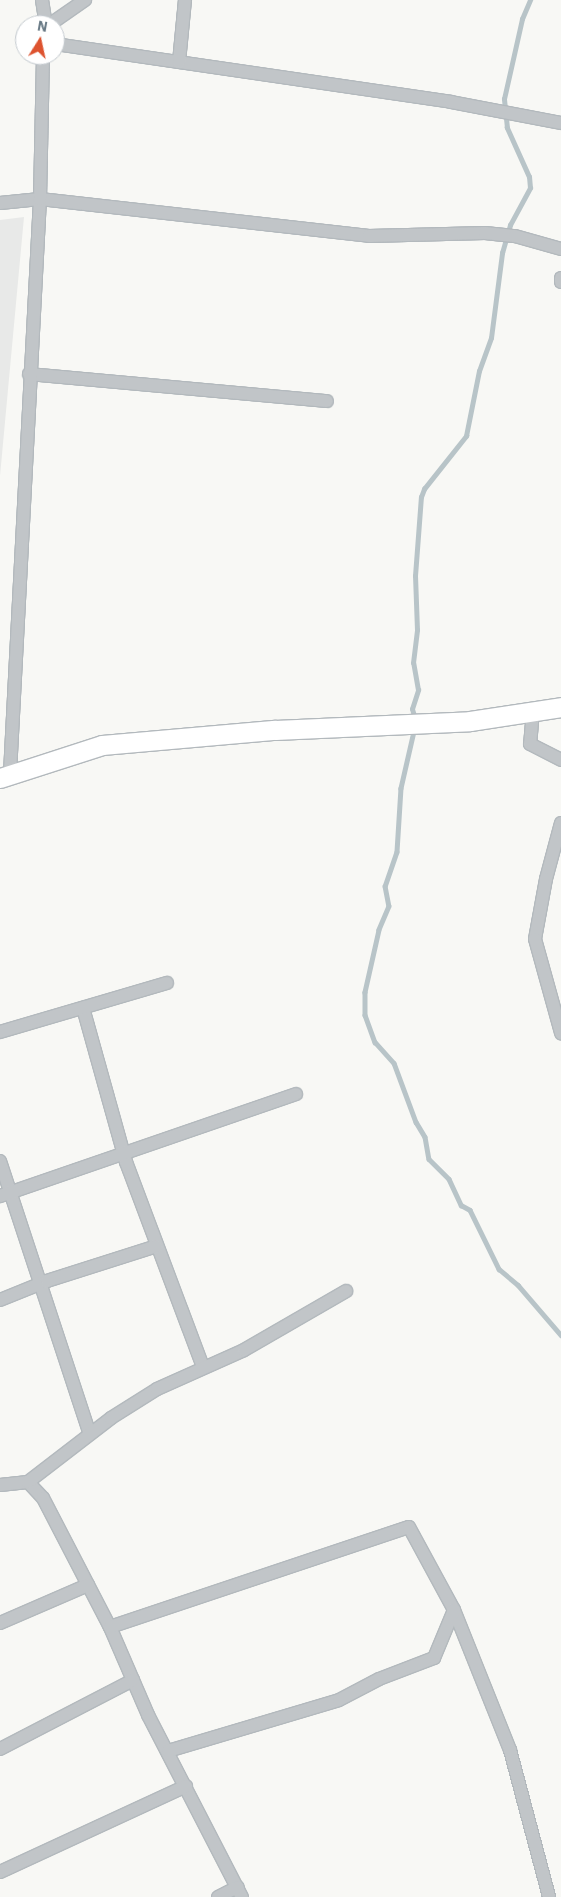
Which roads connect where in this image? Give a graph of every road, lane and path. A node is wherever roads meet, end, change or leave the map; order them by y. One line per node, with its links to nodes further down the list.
1 (42, 0): 4 (street)
2 (86, 0): 5 (street)
3 (185, 0): 7 (street)
4 (46, 15)
5 (63, 15)
6 (65, 45): 7 (street)
7 (179, 62): 9 (street)
8 (43, 65): 10 (street)
9 (561, 123)
10 (40, 199): 11 (street); 12 (street); 15 (street)
11 (2, 200)
12 (561, 249)
13 (561, 278): 14 (street)
14 (561, 282)
15 (29, 374): 16 (street); 20 (street)
16 (327, 401)
17 (561, 707): 18 (street)
18 (533, 711): 19 (street); 20 (street)
19 (561, 760)
20 (5, 775)
21 (561, 823): 25 (street)
22 (167, 983): 23 (street)
23 (83, 1008): 24 (street); 27 (street)
24 (0, 1032)
25 (561, 1033)
26 (296, 1094): 27 (street)
27 (124, 1153): 29 (street); 30 (street)
28 (0, 1161): 29 (street)
29 (5, 1195): 31 (street)
30 (158, 1246): 31 (street); 34 (street)
31 (40, 1284): 33 (street); 35 (street)
32 (346, 1291): 34 (street)
33 (0, 1300)
34 (203, 1367): 35 (street)
35 (90, 1434): 36 (street)
36 (28, 1482): 37 (street); 38 (street)
37 (0, 1485)
38 (88, 1585): 40 (street); 41 (street)
39 (454, 1610): 41 (street); 44 (street); 49 (street)
40 (0, 1623)
41 (110, 1627): 42 (street)
42 (133, 1680): 43 (street); 44 (street)
43 (0, 1749)
44 (168, 1751): 45 (street)
45 (186, 1786): 46 (street); 47 (street)
46 (0, 1872)
47 (240, 1892): 48 (street)
48 (218, 1897)
49 (549, 1897)

